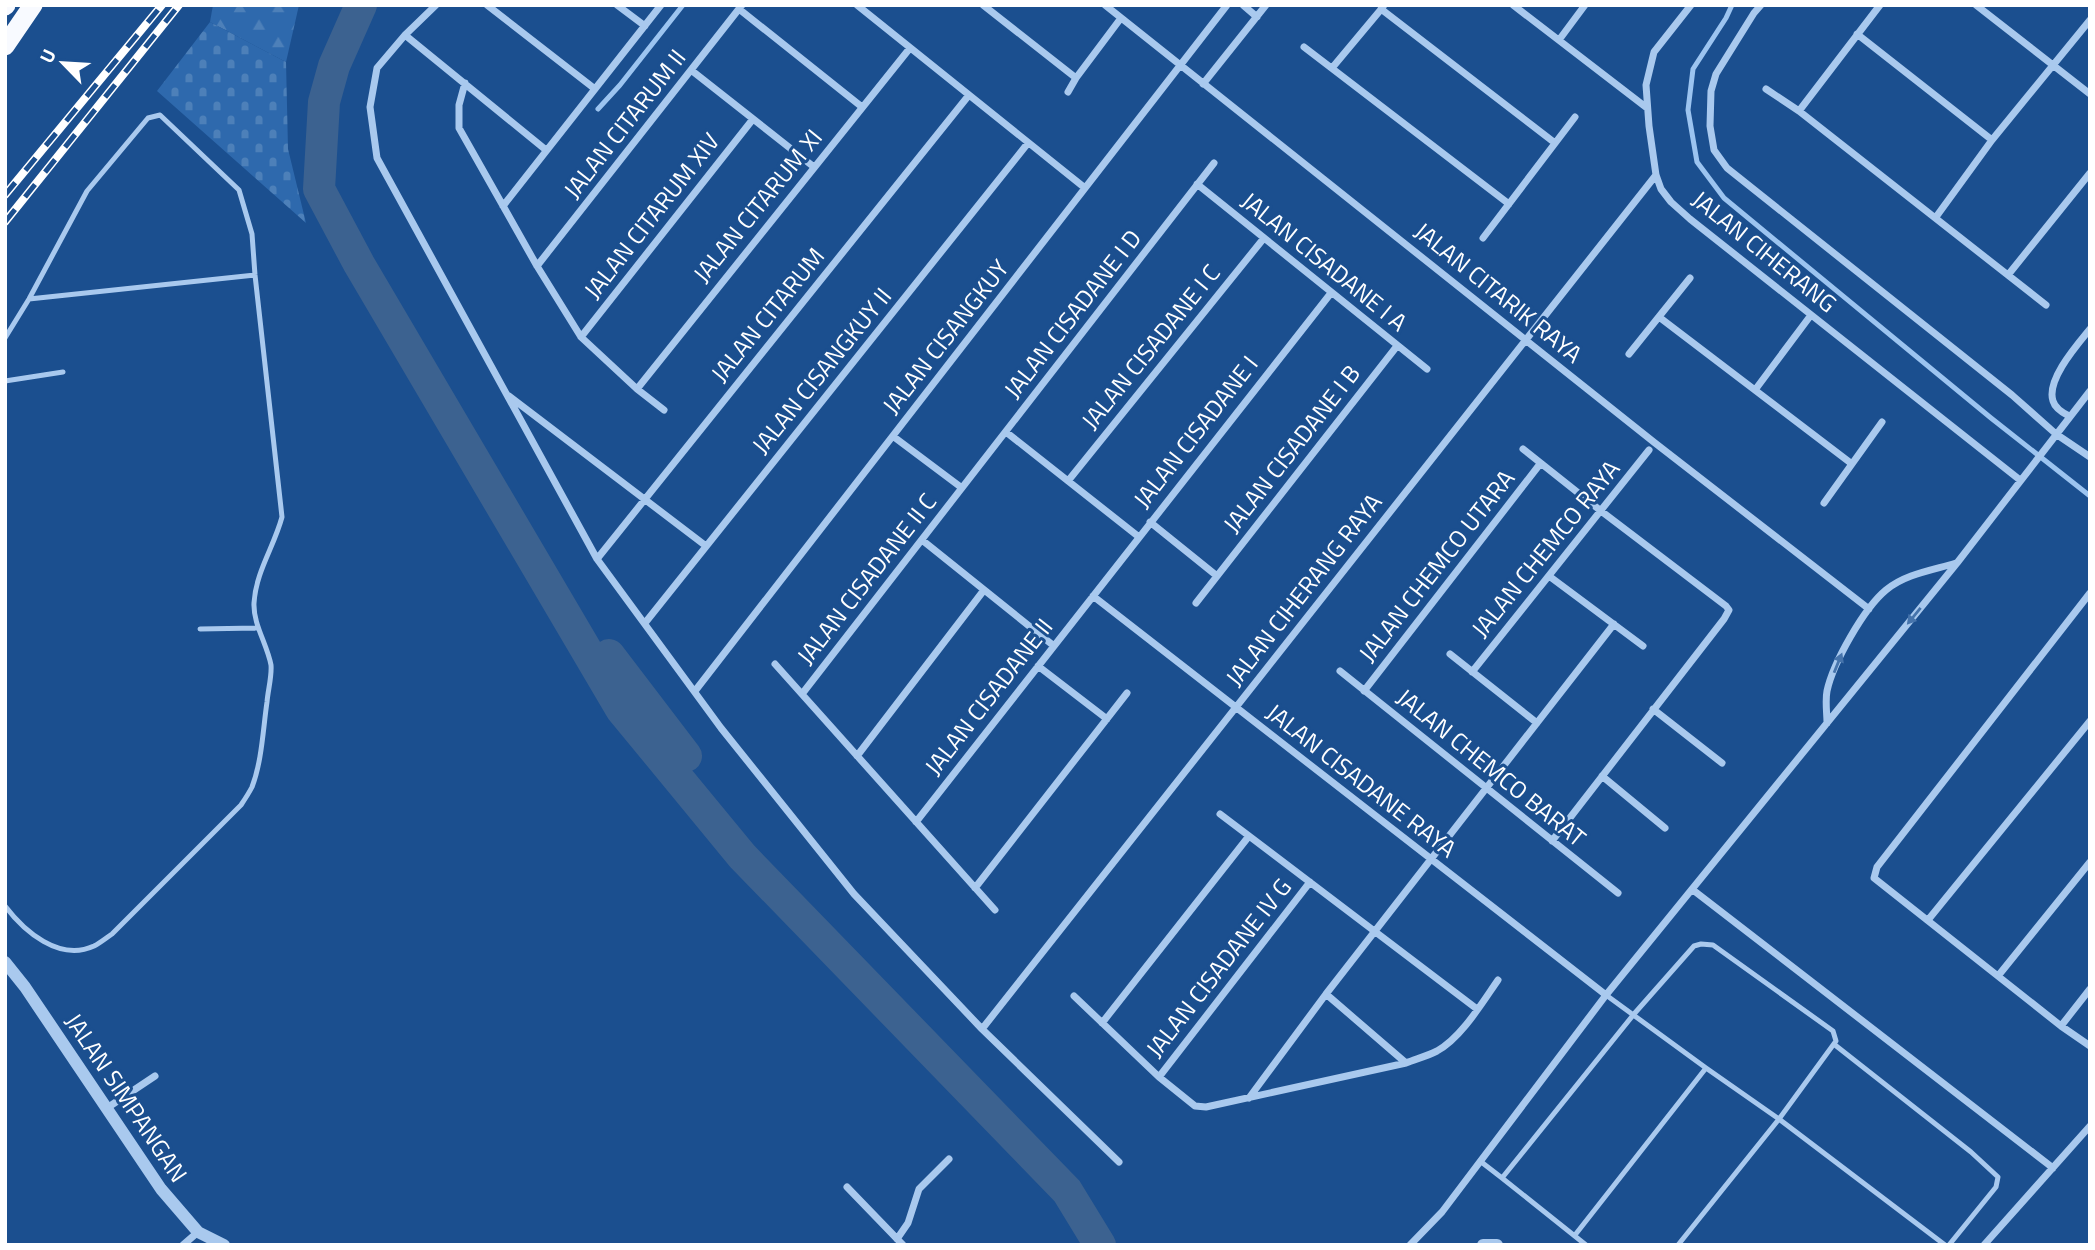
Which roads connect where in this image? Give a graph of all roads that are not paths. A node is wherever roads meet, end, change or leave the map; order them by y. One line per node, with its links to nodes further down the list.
1 (33, 5): 27 (highway)
2 (436, 5): 24 (street)
3 (486, 5): 37 (street)
4 (617, 5): 23 (street)
5 (661, 5): 23 (street)
6 (857, 5): 29 (street)
7 (983, 5): 34 (street)
8 (1105, 5): 21 (street, JALAN CITARIK RAYA)
9 (1227, 5): 30 (street, JALAN CISANGKUY)
10 (1243, 5): 20 (street)
11 (1266, 5): 20 (street)
12 (1513, 5): 26 (street)
13 (1585, 5): 26 (street)
14 (1691, 5): 43 (street, JALAN CIHERANG)
15 (1880, 5): 25 (street)
16 (1976, 5): 31 (street)
17 (741, 7): 33 (street, JALAN CITARUM II); 42 (street)
18 (1383, 7): 32 (street); 49 (street)
19 (1757, 8): 88 (street)
20 (1257, 16): 36 (street)
21 (1121, 18): 30 (street, JALAN CITARIK RAYA); 34 (street)
22 (2090, 20): 31 (street)
23 (645, 26): 37 (street)
24 (405, 34): 35 (street); 83 (street)
25 (1857, 34): 44 (street); 47 (street)
26 (1559, 40): 43 (street)
27 (5, 46)
28 (1304, 47): 32 (street)
29 (910, 48): 41 (street); 42 (street, JALAN CITARUM XI)
30 (1180, 65): 36 (street, JALAN CITARIK RAYA); 56 (street, JALAN CISANGKUY)
31 (2054, 66): 40 (street); 47 (street)
32 (1332, 68): 57 (street)
33 (691, 70): 46 (street); 62 (street, JALAN CITARUM II)
34 (1076, 78): 39 (street)
35 (464, 83): 50 (street); 58 (street)
36 (1203, 84): 74 (street, JALAN CITARIK RAYA)
37 (595, 89): 50 (street)
38 (1766, 89): 44 (street)
39 (1069, 92)
40 (2090, 94)
41 (969, 95): 48 (street); 98 (street, JALAN CITARUM)
42 (862, 107): 52 (street, JALAN CITARUM XI)
43 (1647, 108): 54 (street, JALAN CIHERANG)
44 (1799, 111): 59 (street)
45 (1574, 117): 49 (street)
46 (753, 119): 52 (street); 72 (street, JALAN CITARUM XIV)
47 (1992, 140): 59 (street)
48 (1028, 143): 56 (street); 104 (street, JALAN CISANGKUY II)
49 (1555, 144): 57 (street)
50 (546, 150): 58 (street)
51 (1214, 163): 55 (street, JALAN CISADANE I D)
52 (814, 167): 80 (street, JALAN CITARUM XI)
53 (2090, 173): 64 (street)
54 (1656, 176): 69 (street, JALAN CIHERANG); 74 (street, JALAN CIHERANG RAYA)
55 (1198, 184): 60 (street, JALAN CISADANE I A); 87 (street, JALAN CISADANE I D)
56 (1085, 188): 89 (street, JALAN CISANGKUY)
57 (1509, 204): 61 (street)
58 (503, 206): 62 (street)
59 (1936, 217): 64 (street)
60 (1264, 238): 66 (street, JALAN CISADANE I A); 96 (street, JALAN CISADANE I C)
61 (1483, 238)
62 (537, 266): 72 (street)
63 (255, 275): 67 (lane); 67 (lane); 116 (lane)
64 (2008, 275): 68 (street)
65 (1690, 278): 70 (street)
66 (1331, 293): 75 (street, JALAN CISADANE I A); 101 (street, JALAN CISADANE I)
67 (29, 299): 73 (lane)
68 (2046, 305)
69 (1811, 315): 81 (street); 95 (street, JALAN CIHERANG)
70 (1659, 317): 76 (street); 81 (street)
71 (2090, 329): 85 (street)
72 (581, 337): 80 (street)
73 (5, 338)
74 (1526, 340): 113 (street, JALAN CITARIK RAYA); 129 (street, JALAN CIHERANG RAYA)
75 (1397, 346): 77 (street, JALAN CISADANE I A); 107 (street, JALAN CISADANE I B)
76 (1629, 354)
77 (1427, 369)
78 (63, 372): 79 (lane)
79 (5, 381)
80 (637, 389): 84 (street)
81 (1755, 390): 94 (street)
82 (2090, 391): 85 (street)
83 (507, 394): 98 (street); 105 (street)
84 (664, 410)
85 (2069, 416): 88 (street)
86 (1882, 422): 94 (street)
87 (1006, 432): 96 (street); 97 (street, JALAN CISADANE I D)
88 (2056, 434): 92 (street); 95 (street)
89 (894, 437): 97 (street); 125 (street, JALAN CISANGKUY)
90 (1522, 449): 93 (street)
91 (1649, 450): 100 (street, JALAN CHEMCO RAYA)
92 (2090, 457)
93 (1540, 464): 100 (street); 126 (street, JALAN CHEMCO UTARA)
94 (1852, 464): 99 (street)
95 (2020, 480): 106 (street)
96 (1068, 481): 102 (street)
97 (962, 488): 103 (street, JALAN CISADANE II C)
98 (644, 500): 104 (street); 105 (street, JALAN CITARUM)
99 (1824, 503)
100 (1601, 512): 108 (street, JALAN CHEMCO RAYA); 130 (street)
101 (1150, 522): 102 (street, JALAN CISADANE I); 107 (street)
102 (1139, 537): 111 (street, JALAN CISADANE I)
103 (922, 540): 109 (street); 128 (street, JALAN CISADANE II C)
104 (706, 546): 114 (street, JALAN CISANGKUY II)
105 (597, 559): 114 (street)
106 (1957, 563): 113 (street); 134 (street, one-way to 134)
107 (1217, 576): 112 (street, JALAN CISADANE I B)
108 (1549, 576): 115 (street); 124 (street, JALAN CHEMCO RAYA)
109 (985, 590): 118 (street); 135 (street)
110 (2090, 593): 152 (street)
111 (1093, 596): 118 (street, JALAN CISADANE II); 129 (street, JALAN CISADANE RAYA)
112 (1196, 603)
113 (1869, 609): 134 (street, one-way to 113)
114 (645, 623): 125 (street)
115 (1614, 624): 119 (street); 133 (street)
116 (258, 628): 117 (lane); 150 (lane)
117 (200, 629)
118 (1054, 646): 122 (street, JALAN CISADANE II)
119 (1643, 646)
120 (1450, 654): 124 (street, JALAN CHEMCO RAYA)
121 (775, 664): 128 (street)
122 (1038, 666): 131 (street); 140 (street, JALAN CISADANE II)
123 (1340, 671): 126 (street, JALAN CHEMCO BARAT)
124 (1472, 672): 133 (street, JALAN CHEMCO RAYA)
125 (695, 691): 165 (street)
126 (1364, 691): 138 (street, JALAN CHEMCO BARAT)
127 (1127, 693): 131 (street)
128 (802, 694): 135 (street)
129 (1236, 708): 144 (street, JALAN CISADANE RAYA); 165 (street, JALAN CIHERANG RAYA)
130 (1653, 709): 136 (street); 137 (street)
131 (1107, 719): 147 (street)
132 (2090, 721): 152 (street)
133 (1537, 723): 138 (street)
134 (1826, 724): 148 (street)
135 (857, 755): 140 (street)
136 (1722, 763)
137 (1602, 776): 141 (street); 143 (street)
138 (1486, 789): 143 (street, JALAN CHEMCO BARAT); 144 (street)
139 (1220, 814): 142 (street)
140 (916, 822): 147 (street)
141 (1665, 828)
142 (1249, 836): 146 (street); 163 (street)
143 (1552, 841): 149 (street, JALAN CHEMCO BARAT)
144 (1431, 860): 153 (street); 159 (street, JALAN CISADANE RAYA)
145 (2090, 862): 155 (street)
146 (1310, 882): 153 (street); 171 (street, JALAN CISADANE IV G)
147 (975, 888): 151 (street)
148 (1693, 890): 159 (street); 179 (street)
149 (1618, 893)
150 (5, 906)
151 (995, 910)
152 (1928, 920): 155 (street)
153 (1375, 932): 158 (street); 161 (street)
154 (5, 962): 173 (street, JALAN SIMPANGAN)
155 (1998, 976): 164 (street)
156 (1498, 980): 161 (street)
157 (2090, 989): 164 (street)
158 (1326, 994): 168 (street); 172 (street)
159 (1606, 995): 162 (lane); 177 (street)
160 (1074, 996): 163 (street)
161 (1478, 1009): 168 (street)
162 (1634, 1014): 166 (lane); 169 (lane); 180 (lane)
163 (1102, 1023): 171 (street)
164 (2061, 1026): 167 (street)
165 (982, 1029): 178 (street)
166 (1835, 1045): 174 (lane); 192 (lane)
167 (2090, 1046)
168 (1406, 1063): 172 (street)
169 (1706, 1068): 174 (lane); 183 (lane)
170 (155, 1076): 173 (street)
171 (1159, 1077): 172 (street)
172 (1249, 1098)
173 (107, 1108): 182 (street, JALAN SIMPANGAN)
174 (1779, 1119): 191 (lane); 192 (lane)
175 (2090, 1126): 179 (street)
176 (949, 1159): 184 (street)
177 (1480, 1161): 180 (lane); 187 (street)
178 (1119, 1162)
179 (2053, 1168): 193 (street)
180 (1502, 1178): 183 (lane)
181 (847, 1187): 184 (street)
182 (198, 1232): 185 (street); 186 (street, JALAN SIMPANGAN)
183 (1575, 1235): 190 (lane)
184 (900, 1242)
185 (183, 1245)
186 (224, 1245)
187 (1410, 1245)
188 (1483, 1245): 189 (street)
189 (1497, 1245)
190 (1586, 1245)
191 (1678, 1245)
192 (1947, 1245)
193 (1984, 1245)

